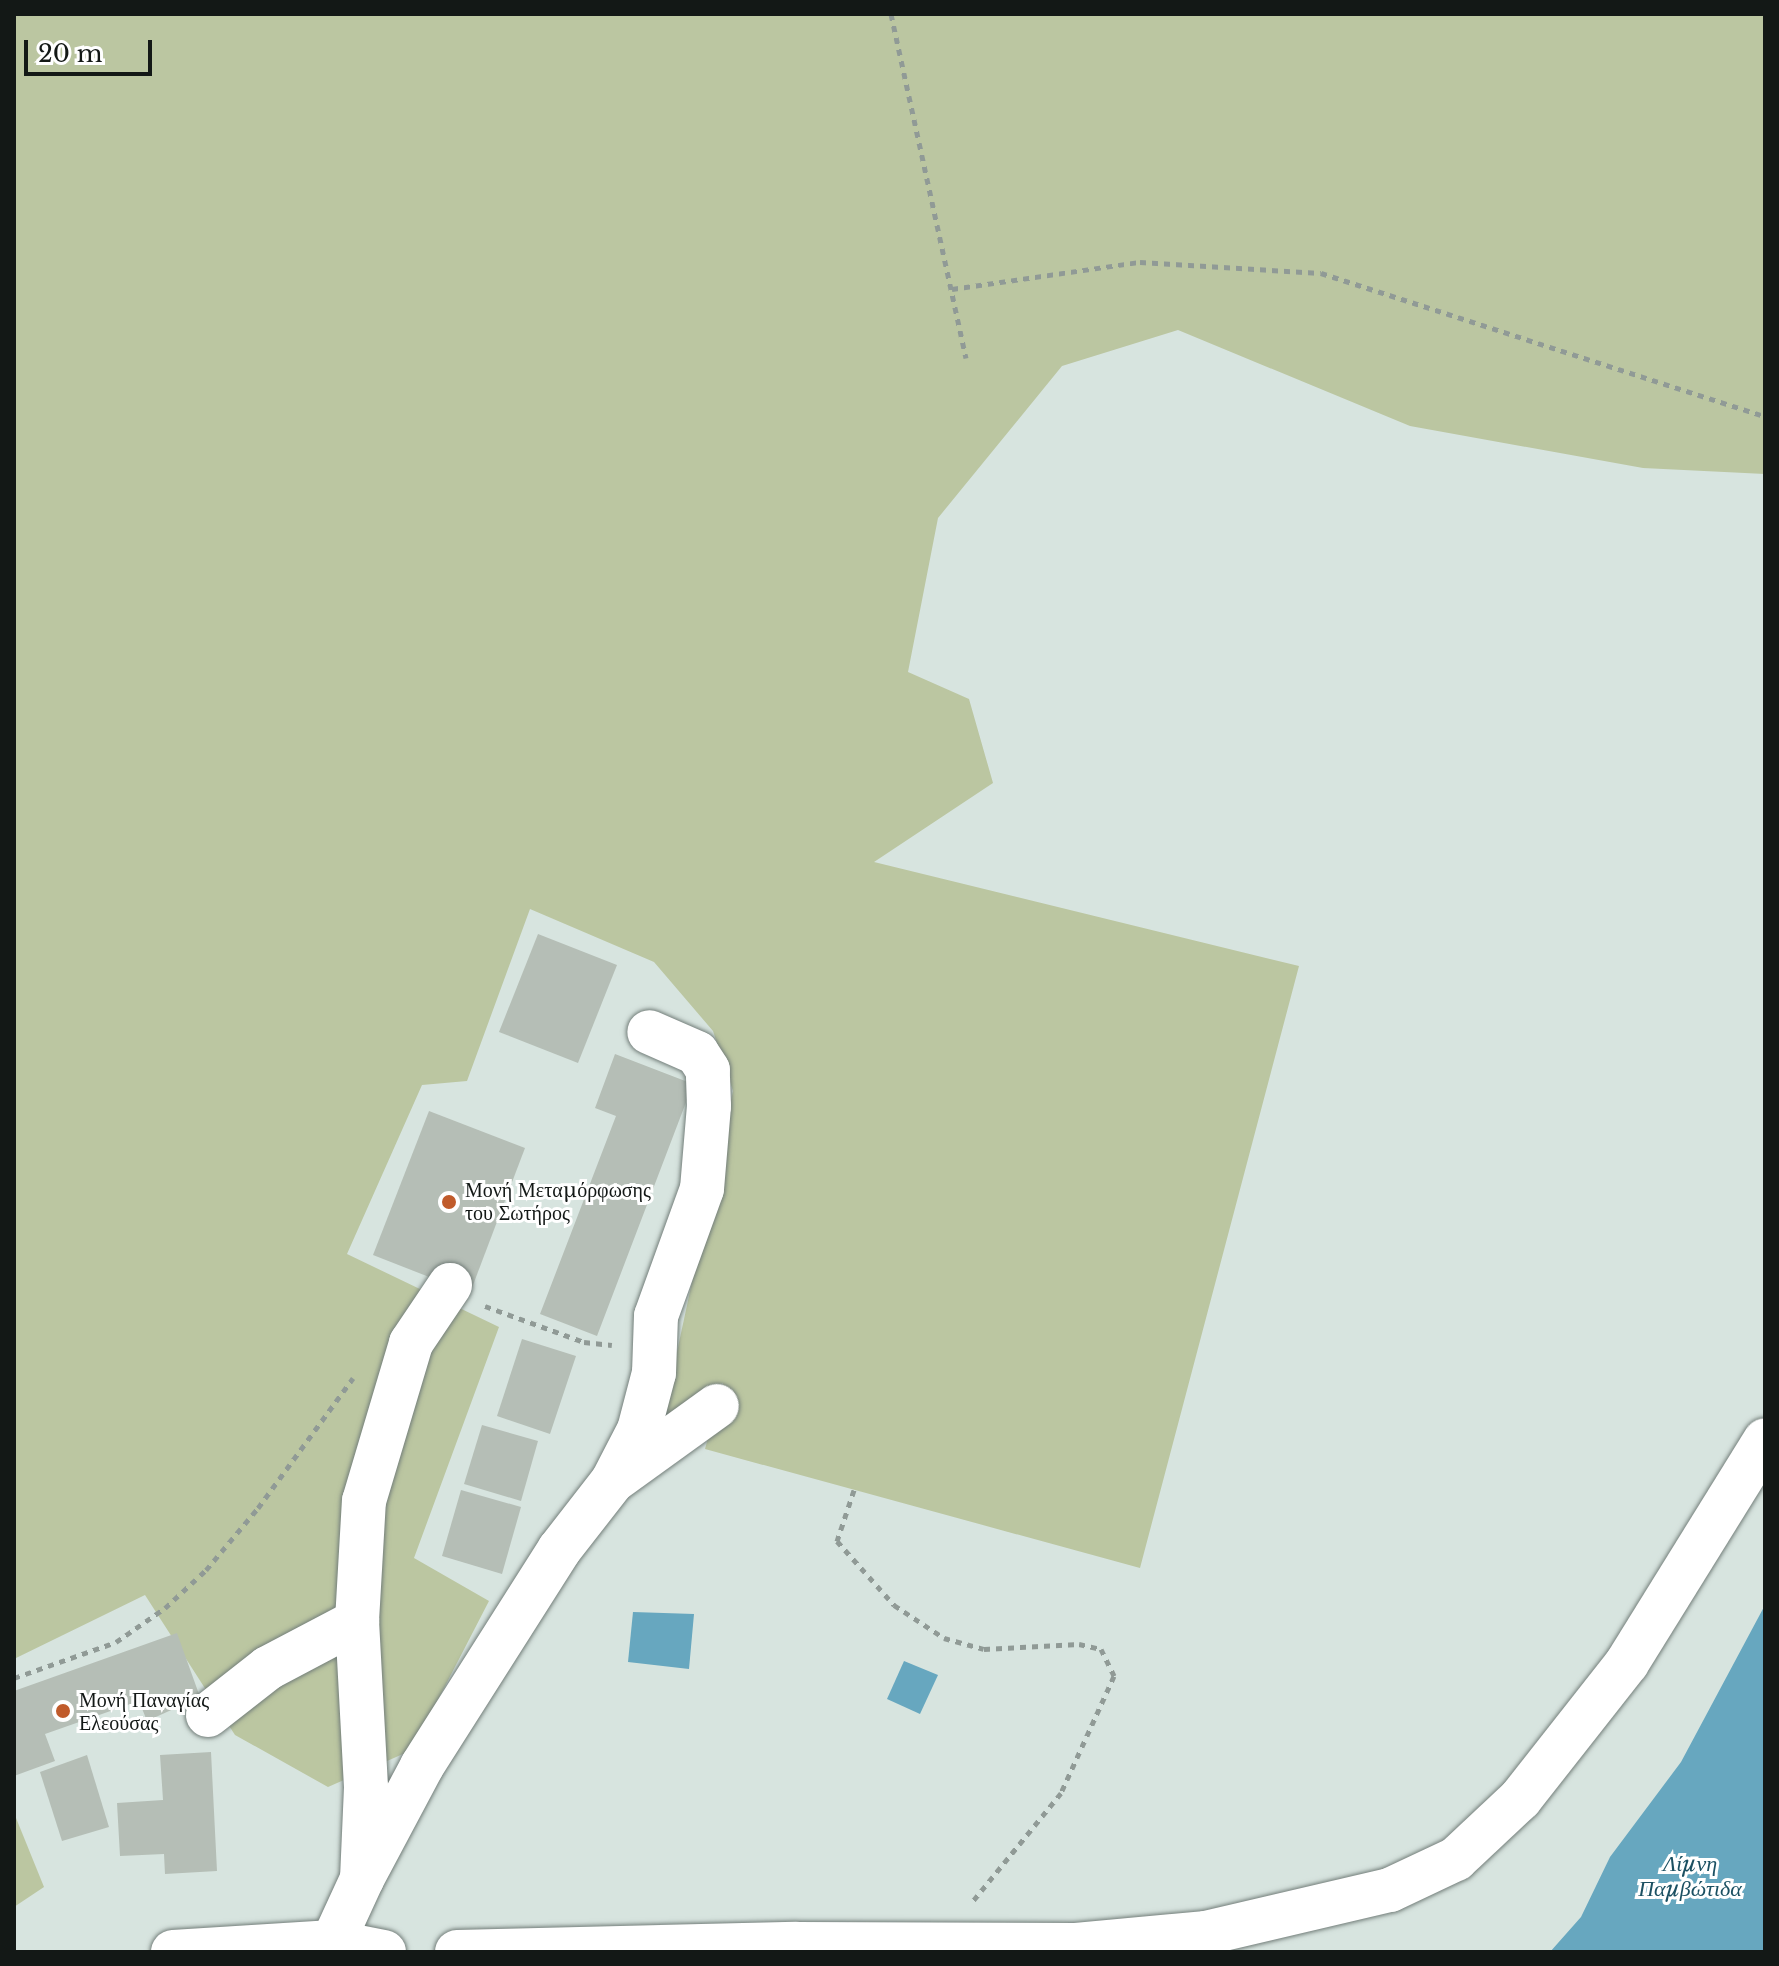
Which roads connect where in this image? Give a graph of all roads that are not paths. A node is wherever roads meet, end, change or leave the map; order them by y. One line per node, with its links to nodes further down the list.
1 (649, 1032): 5 (lane)
2 (450, 1285): 6 (lane)
3 (717, 1406): 5 (lane)
4 (1765, 1440): 12 (lane)
5 (612, 1482): 8 (lane)
6 (357, 1621): 7 (lane); 8 (lane)
7 (208, 1715)
8 (362, 1879): 9 (lane)
9 (333, 1942): 10 (lane); 11 (lane)
10 (173, 1952)
11 (384, 1952)
12 (457, 1952)

